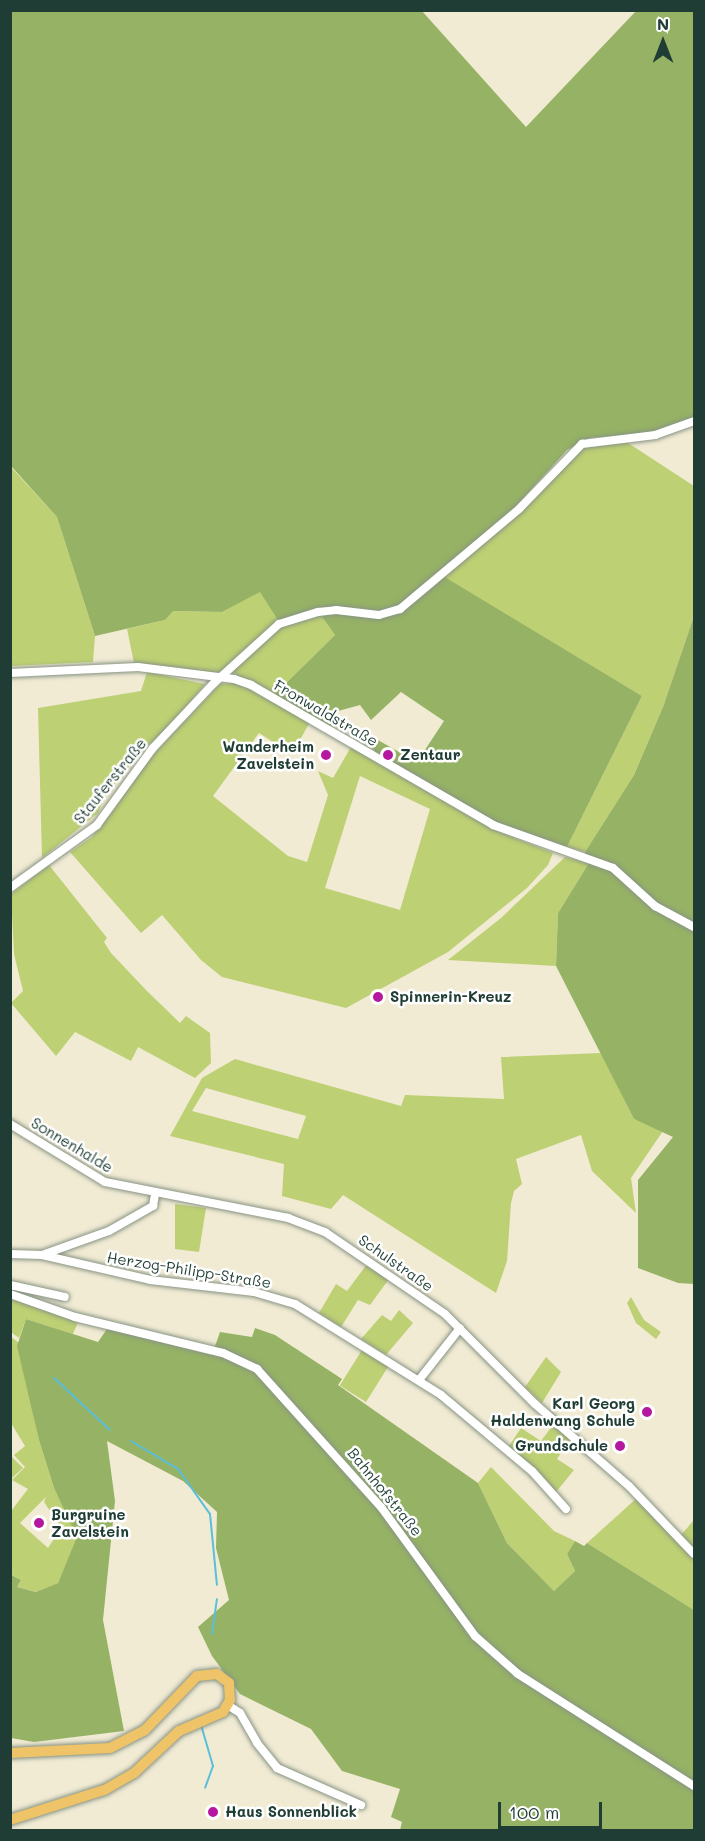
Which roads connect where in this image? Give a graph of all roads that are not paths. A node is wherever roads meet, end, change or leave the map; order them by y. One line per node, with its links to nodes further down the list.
1 (694, 421): 3 (street, Stauferstraße)
2 (10, 672): 3 (street, Fronwaldstraße)
3 (219, 678): 4 (street, Stauferstraße); 5 (street, Fronwaldstraße)
4 (10, 888)
5 (694, 927)
6 (10, 1124): 7 (street, Sonnenhalde)
7 (155, 1194): 9 (street); 13 (street, Schulstraße)
8 (10, 1254): 9 (street)
9 (42, 1255): 14 (street, Herzog-Philipp-Straße)
10 (10, 1285): 12 (street)
11 (10, 1294): 19 (street, Bahnhofstraße)
12 (65, 1297)
13 (460, 1328): 14 (street); 16 (street, Schulstraße)
14 (419, 1380): 15 (street, Herzog-Philipp-Straße)
15 (566, 1509)
16 (694, 1554)
17 (229, 1706): 18 (main road); 20 (street); 21 (main road)
18 (10, 1753)
19 (694, 1786)
20 (361, 1805)
21 (10, 1820)

